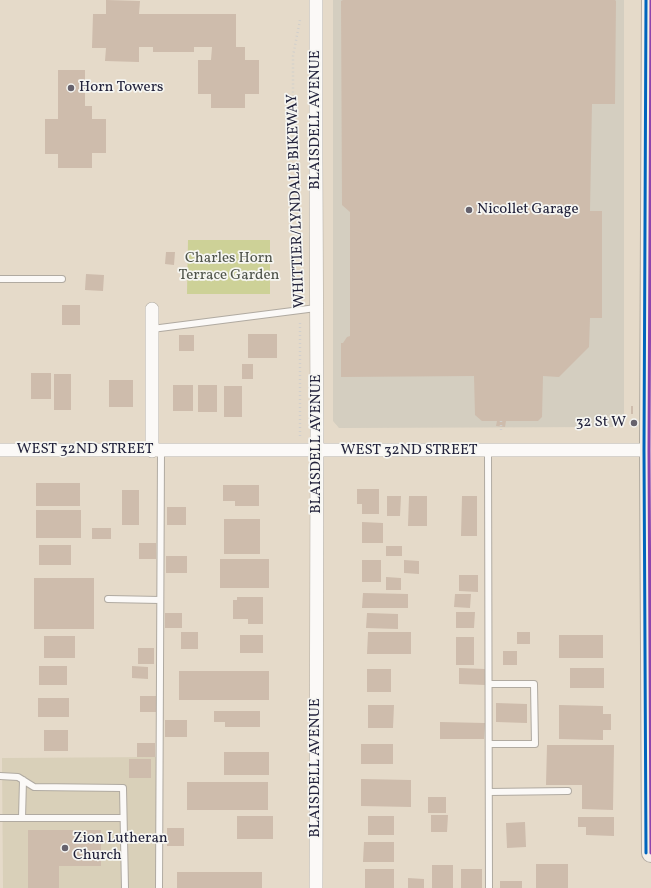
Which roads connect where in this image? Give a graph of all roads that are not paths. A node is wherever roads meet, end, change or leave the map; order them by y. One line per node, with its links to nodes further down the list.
1 (316, 0): 6 (street, BLAISDELL AVENUE)
2 (651, 0): 3 (main road)
3 (651, 148): 9 (main road)
4 (0, 279): 5 (lane)
5 (62, 279)
6 (316, 308): 8 (lane); 11 (street, BLAISDELL AVENUE)
7 (152, 309): 8 (street)
8 (152, 329): 13 (street)
9 (651, 391): 12 (main road)
10 (0, 450): 13 (street, WEST 32ND STREET)
11 (317, 450): 13 (street, WEST 32ND STREET); 14 (street, WEST 32ND STREET); 29 (street, BLAISDELL AVENUE)
12 (649, 450): 14 (street, WEST 32ND STREET); 26 (main road)
13 (156, 451): 16 (lane)
14 (488, 451): 17 (lane)
15 (108, 599): 16 (lane)
16 (160, 600): 28 (lane)
17 (489, 684): 18 (lane); 18 (lane)
18 (489, 744): 22 (lane)
19 (0, 776): 20 (lane)
20 (23, 780): 24 (lane); 25 (lane)
21 (568, 791): 22 (lane)
22 (489, 792): 30 (lane)
23 (0, 818): 24 (lane)
24 (22, 818): 25 (lane)
25 (123, 818): 27 (lane)
26 (651, 852)
27 (125, 888)
28 (159, 888)
29 (316, 888)
30 (489, 888)

